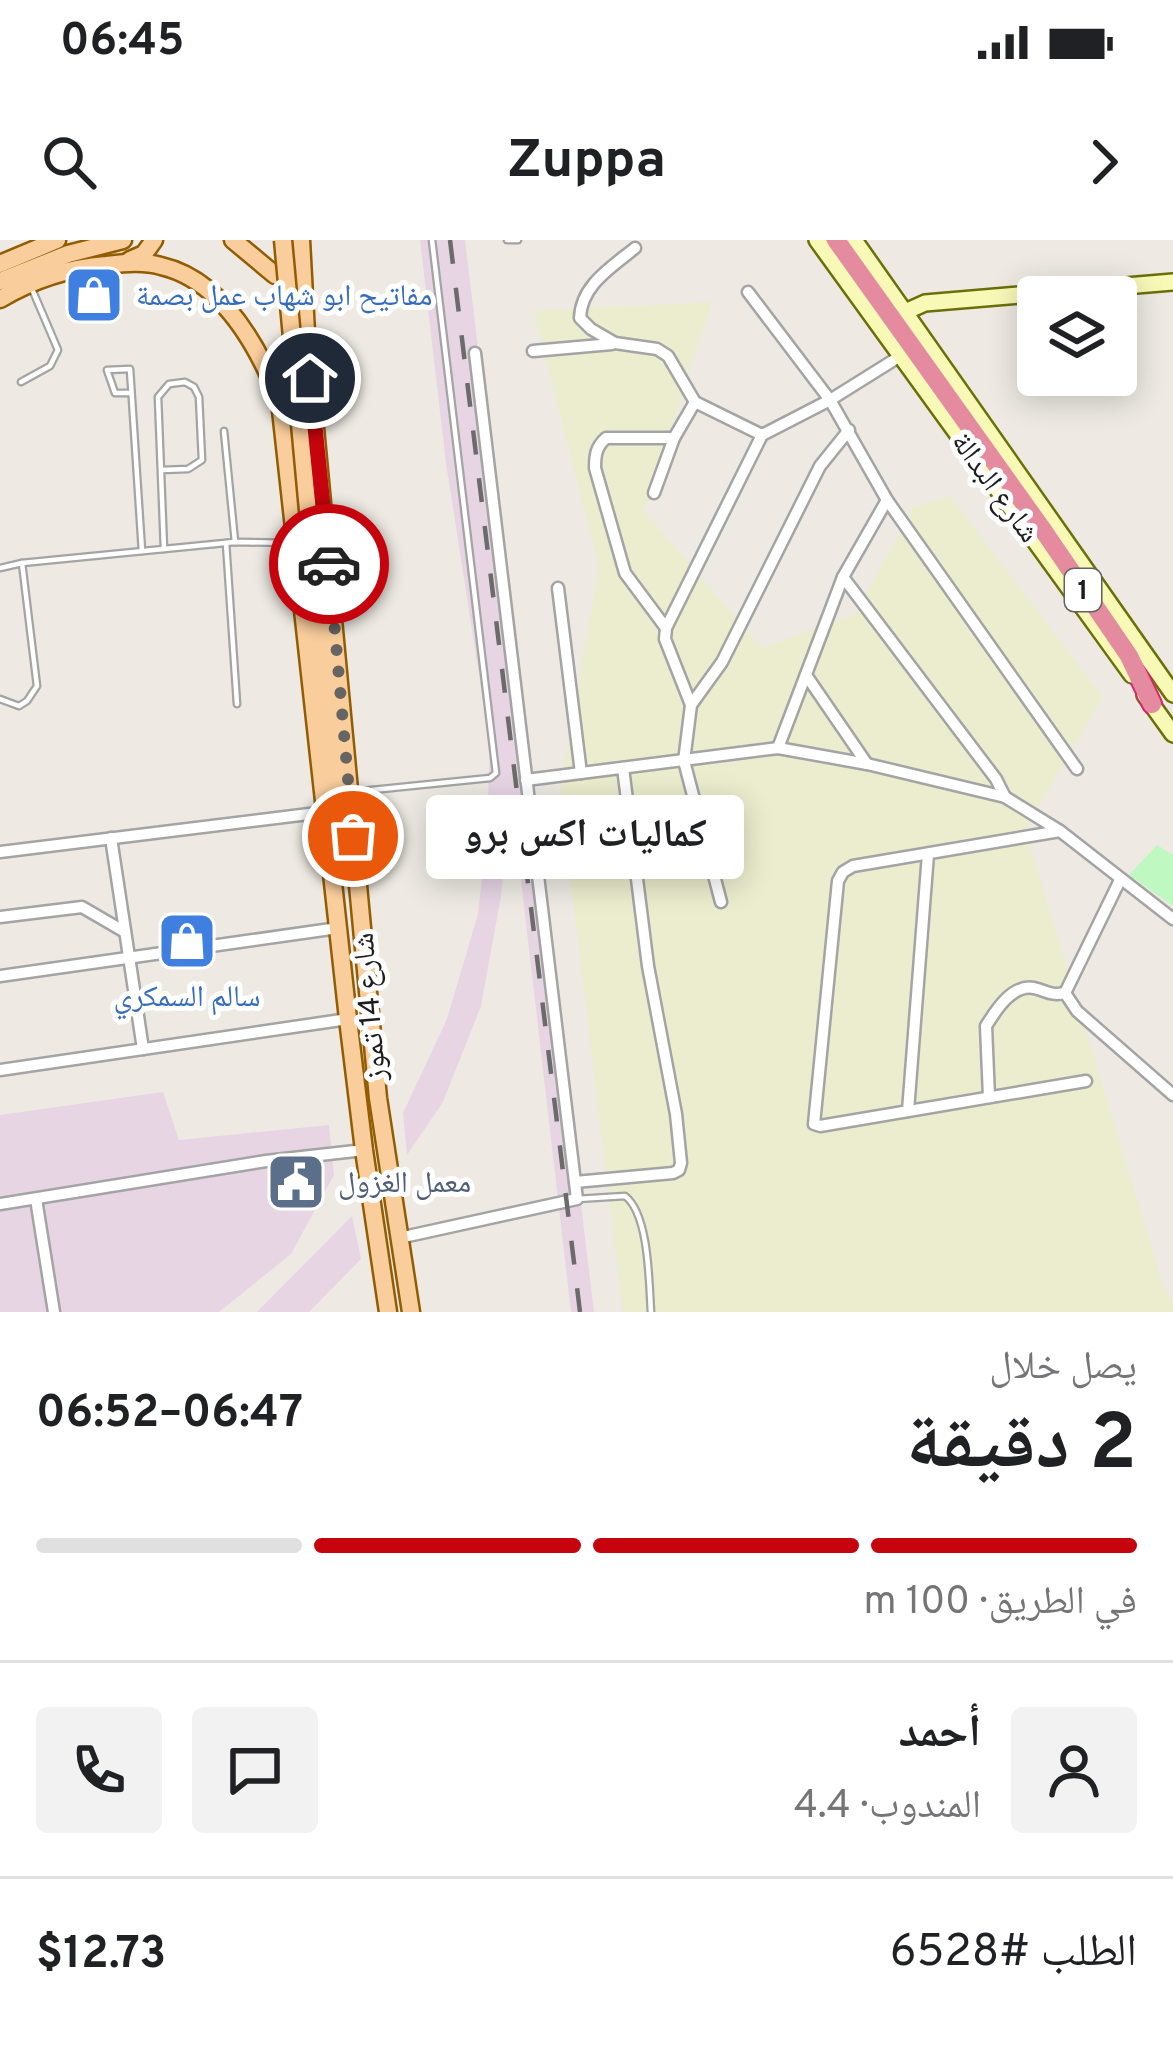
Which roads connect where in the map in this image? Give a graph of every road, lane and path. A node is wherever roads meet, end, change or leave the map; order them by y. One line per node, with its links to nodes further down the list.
1 (57, 240): 14 (main road)
2 (123, 240): 17 (main road)
3 (154, 240): 15 (main road)
4 (232, 240): 16 (main road)
5 (283, 240): 74 (main road, bridge)
6 (301, 240): 24 (main road)
7 (432, 240): 66 (lane)
8 (507, 240): 9 (lane)
9 (518, 240)
10 (818, 240): 28 (main road)
11 (836, 240): 28 (highway, 1)
12 (854, 240): 23 (main road, شارع البدالة)
13 (635, 248): 25 (street)
14 (0, 264)
15 (118, 264): 19 (main road); 39 (main road, شارع 14 تموز)
16 (275, 275)
17 (0, 281)
18 (1173, 282): 23 (main road)
19 (29, 284): 21 (main road); 29 (lane)
20 (748, 292): 31 (street)
21 (0, 298)
22 (298, 305): 24 (main road)
23 (905, 312): 53 (main road, شارع البدالة)
24 (306, 332): 38 (main road, شارع 14 تموز)
25 (615, 343): 26 (street); 32 (street)
26 (533, 351)
27 (475, 352): 65 (street)
28 (911, 357): 31 (street); 56 (highway, 1)
29 (21, 382)
30 (131, 393): 30 (lane); 46 (lane)
31 (830, 400): 34 (street); 35 (street)
32 (695, 402): 35 (street); 36 (street)
33 (224, 430): 42 (lane)
34 (849, 430): 41 (street); 57 (street)
35 (762, 435): 51 (street)
36 (674, 438): 40 (street); 51 (street)
37 (161, 470): 37 (lane); 45 (lane)
38 (320, 485): 39 (main road); 66 (main road, شارع 14 تموز)
39 (291, 488): 44 (main road, شارع 14 تموز)
40 (654, 493)
41 (886, 500): 49 (street); 63 (street)
42 (235, 542): 43 (lane); 44 (lane)
43 (226, 543): 45 (lane); 55 (lane)
44 (297, 543): 68 (main road, شارع 14 تموز)
45 (164, 549): 46 (lane)
46 (142, 551): 47 (lane)
47 (22, 563): 48 (lane); 54 (lane)
48 (0, 568)
49 (843, 577): 52 (street); 67 (street)
50 (558, 588): 64 (street)
51 (666, 628): 57 (street)
52 (806, 675): 59 (street); 61 (street)
53 (1173, 694)
54 (0, 699)
55 (237, 704)
56 (1152, 704): 58 (main road)
57 (691, 705): 60 (street)
58 (1173, 734)
59 (778, 748): 60 (street); 61 (street)
60 (684, 760): 62 (street); 75 (street)
61 (867, 764): 67 (street)
62 (622, 768): 64 (street); 91 (street)
63 (1077, 769)
64 (581, 773): 65 (street)
65 (526, 780): 91 (street)
66 (349, 793): 95 (main road, شارع 14 تموز)
67 (1005, 796): 69 (street)
68 (325, 812): 70 (street); 74 (main road, شارع 14 تموز)
69 (1060, 831): 72 (street); 73 (street)
70 (111, 838): 71 (street); 79 (street)
71 (0, 852)
72 (928, 854): 89 (street); 89 (street)
73 (1120, 880): 77 (street); 82 (street)
74 (335, 901): 78 (main road, شارع 14 تموز)
75 (721, 902)
76 (0, 917): 79 (street)
77 (1173, 919)
78 (338, 928): 80 (street); 83 (main road, شارع 14 تموز)
79 (125, 932): 80 (street)
80 (129, 958): 81 (street); 84 (street)
81 (0, 976)
82 (1064, 993): 87 (street); 88 (street)
83 (348, 1019): 84 (street); 90 (main road, شارع 14 تموز)
84 (143, 1049): 85 (street)
85 (0, 1070)
86 (1086, 1081): 88 (street)
87 (1173, 1095)
88 (988, 1097): 89 (street)
89 (908, 1111)
90 (364, 1150): 93 (street); 97 (main road, شارع 14 تموز)
91 (575, 1182): 92 (street)
92 (577, 1198): 95 (street); 99 (lane)
93 (36, 1199): 94 (street); 96 (street)
94 (0, 1204)
95 (398, 1238): 98 (main road, شارع 14 تموز)
96 (54, 1312)
97 (388, 1312)
98 (411, 1312)
99 (651, 1312)

